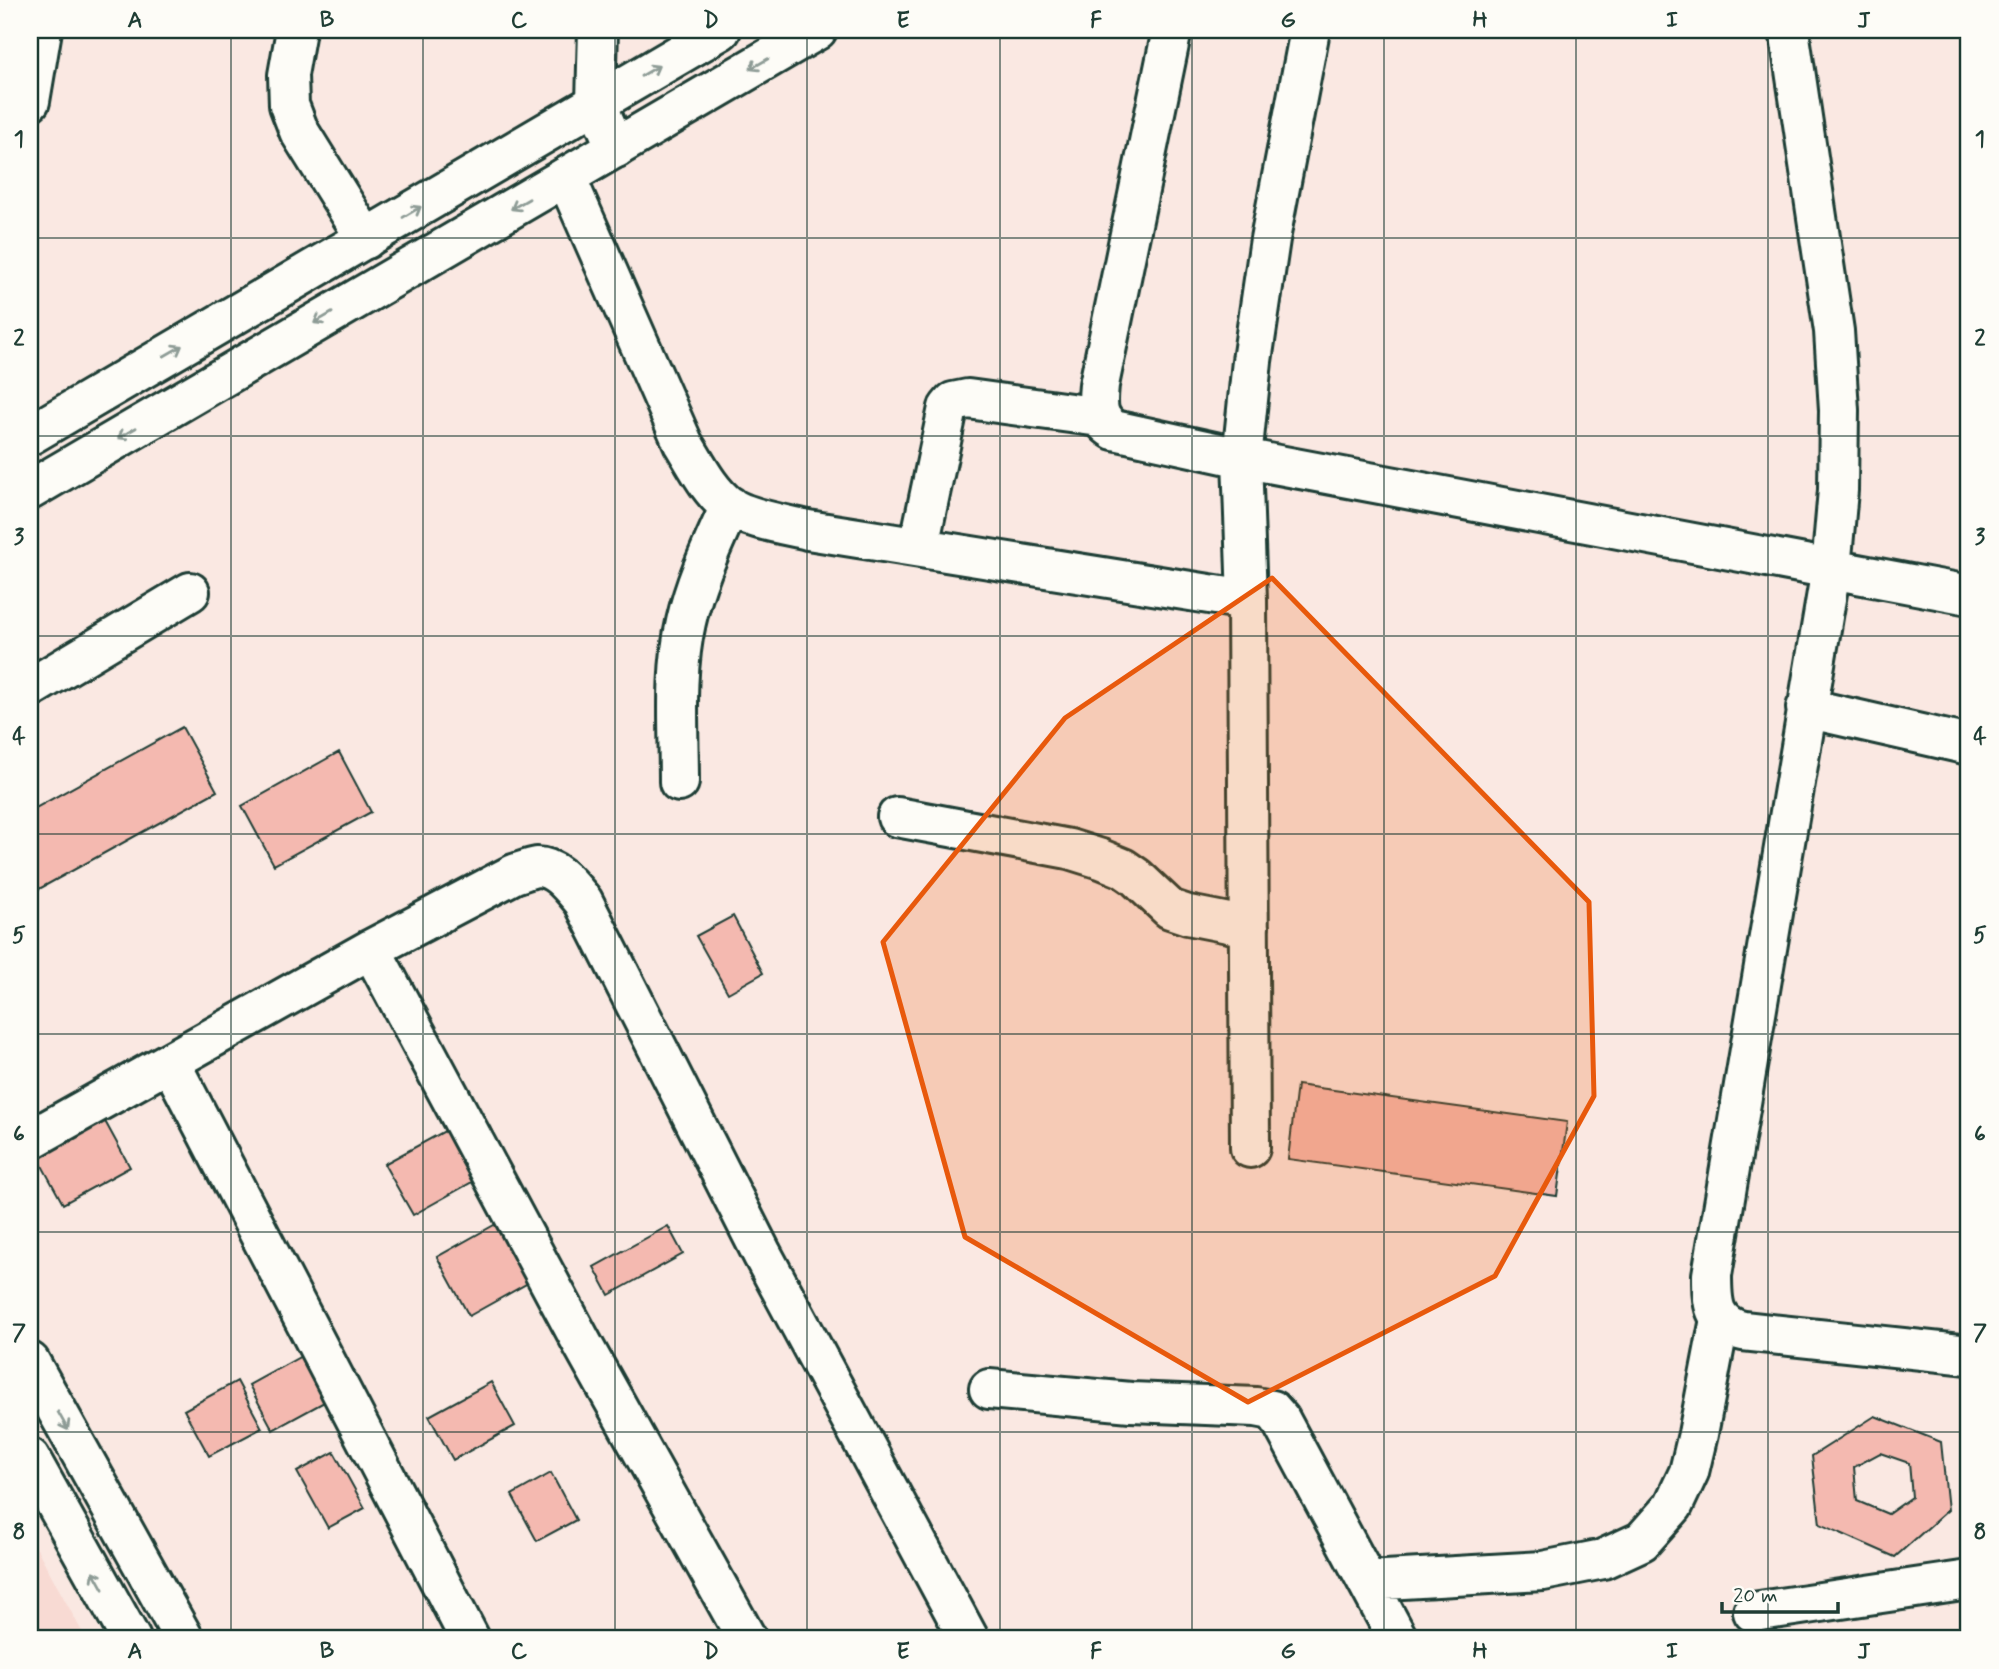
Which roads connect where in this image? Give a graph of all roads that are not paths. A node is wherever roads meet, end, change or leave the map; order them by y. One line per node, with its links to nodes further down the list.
1 (42, 30): 9 (street)
2 (296, 30): 13 (street)
3 (598, 30): 10 (street)
4 (721, 30): 10 (street, one-way to 4)
5 (817, 30): 11 (street, one-way to 11)
6 (1172, 30): 14 (street)
7 (1310, 30): 16 (street)
8 (1789, 30): 20 (street)
9 (30, 101)
10 (596, 102): 11 (street); 13 (street, one-way to 10)
11 (616, 148): 12 (street)
12 (566, 177): 17 (street, one-way to 17); 18 (street)
13 (366, 239): 15 (street, one-way to 13)
14 (1100, 417): 16 (street); 19 (street)
15 (30, 435)
16 (1242, 458): 20 (street); 23 (street)
17 (30, 490)
18 (730, 506): 19 (street); 27 (street)
19 (919, 546): 23 (street)
20 (1831, 569): 22 (street); 25 (street)
21 (190, 592): 24 (street)
22 (1969, 595)
23 (1247, 600): 29 (street)
24 (30, 688)
25 (1806, 708): 26 (street); 34 (street)
26 (1969, 745)
27 (679, 782)
28 (897, 817): 29 (street)
29 (1249, 927): 33 (street)
30 (371, 949): 31 (street); 45 (street); 46 (street)
31 (170, 1062): 32 (street); 44 (street)
32 (30, 1140)
33 (1250, 1147)
34 (1720, 1319): 35 (street); 40 (street)
35 (1969, 1355)
36 (30, 1362): 43 (street, one-way to 43)
37 (989, 1389): 40 (street)
38 (30, 1458): 42 (street, one-way to 38)
39 (1969, 1580): 41 (street)
40 (1367, 1581): 47 (street)
41 (1754, 1612)
42 (131, 1639)
43 (184, 1639)
44 (470, 1639)
45 (747, 1639)
46 (969, 1639)
47 (1398, 1639)

